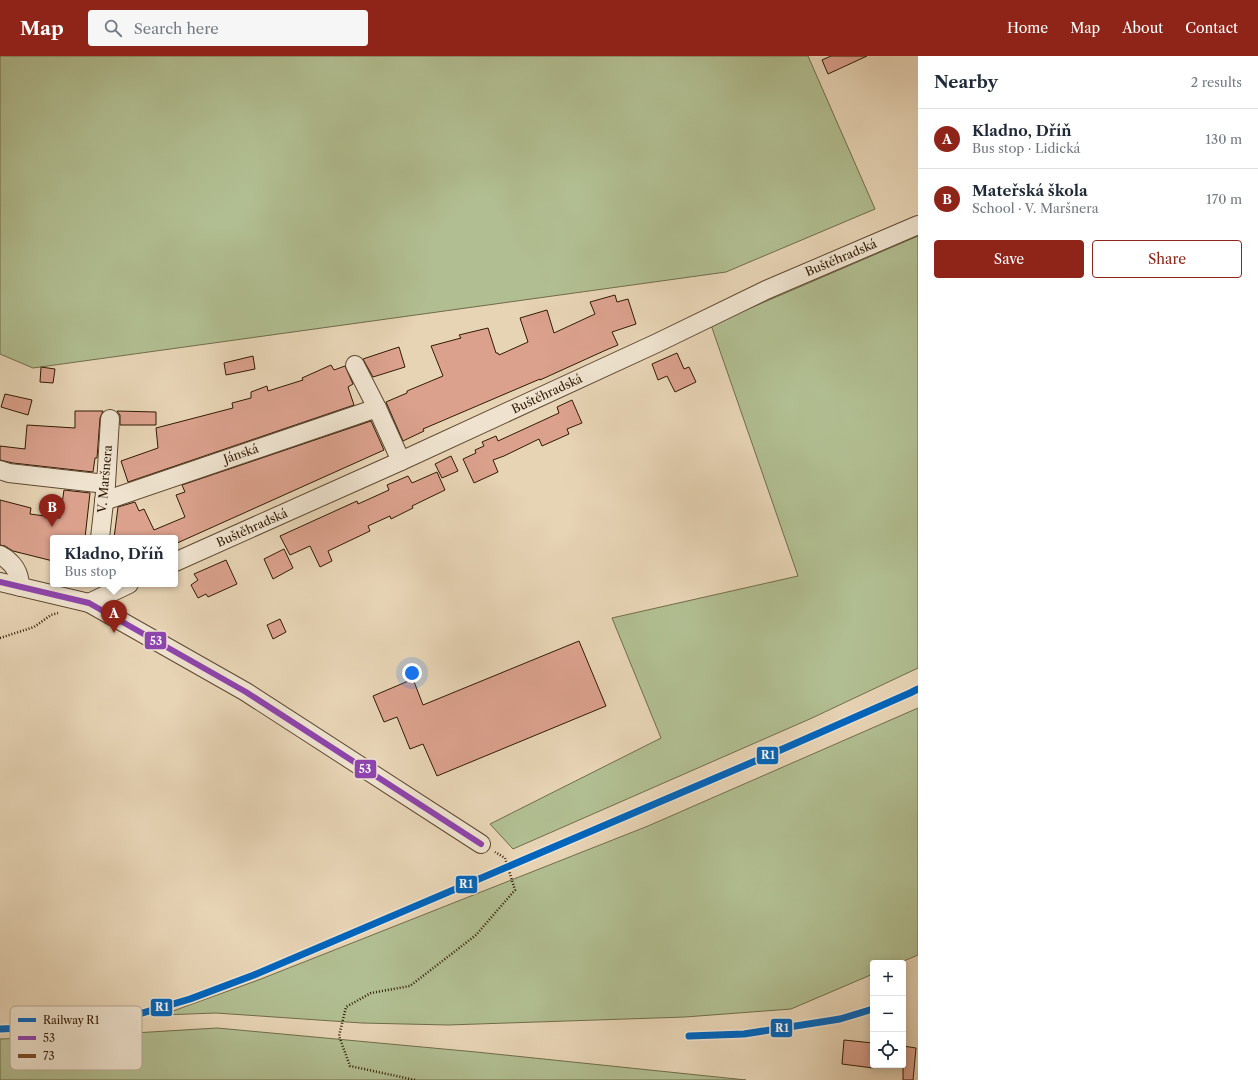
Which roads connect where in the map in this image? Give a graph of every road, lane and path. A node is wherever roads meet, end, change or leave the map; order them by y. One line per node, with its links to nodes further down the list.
1 (918, 225): 5 (street, Buštěhradská)
2 (355, 365): 3 (street)
3 (377, 408): 5 (street); 7 (street, Jánská)
4 (110, 419): 7 (street, V. Maršnera)
5 (401, 461): 10 (street, Buštěhradská)
6 (0, 470): 7 (street, Jánská)
7 (105, 493): 8 (street, V. Maršnera)
8 (100, 535)
9 (0, 555): 12 (street)
10 (178, 561)
11 (0, 582): 12 (street)
12 (20, 587): 15 (street)
13 (92, 587): 15 (street)
14 (123, 587): 15 (street)
15 (89, 603): 18 (street)
16 (52, 615): 17 (path)
17 (0, 638)
18 (481, 844): 19 (path)
19 (415, 1080)

